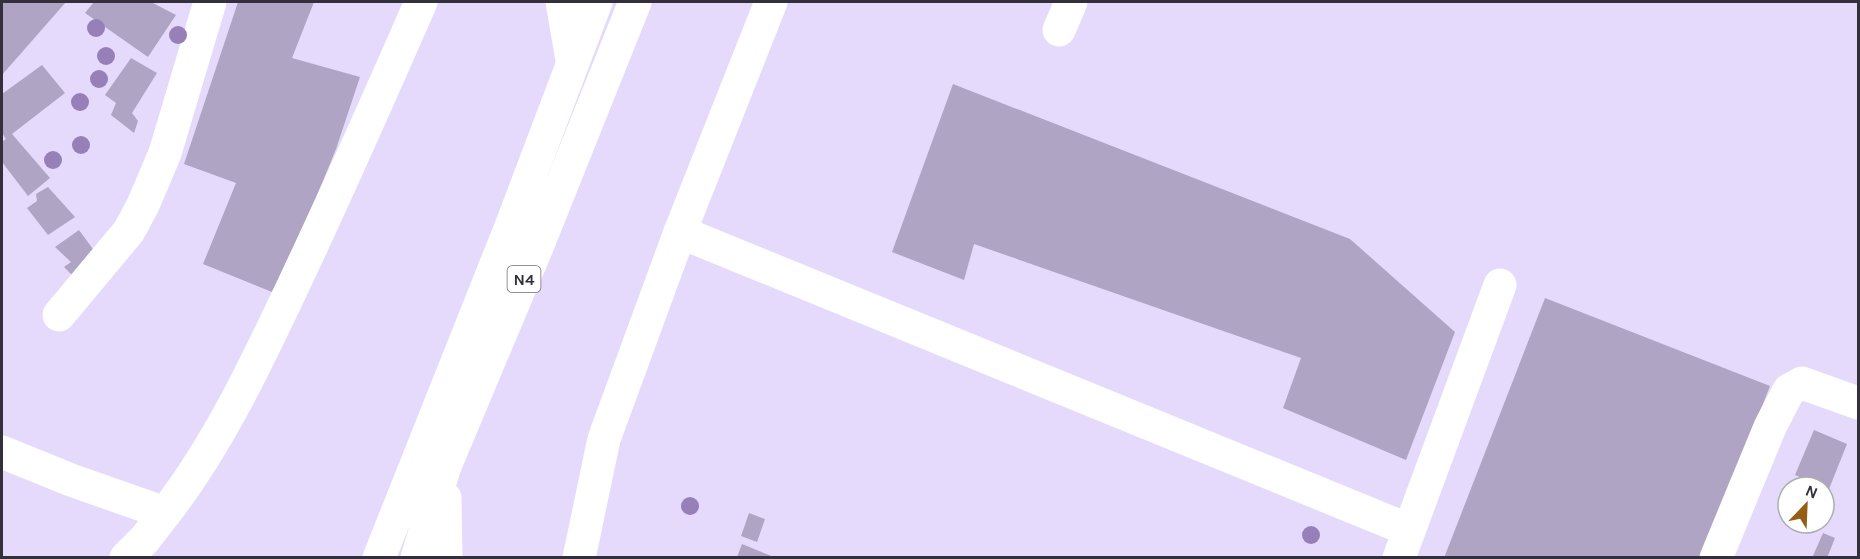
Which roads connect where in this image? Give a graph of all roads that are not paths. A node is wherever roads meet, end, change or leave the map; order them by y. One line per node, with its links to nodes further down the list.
1 (210, 2): 10 (main road)
2 (421, 2): 14 (main road)
3 (562, 2): 7 (main road)
4 (596, 2): 7 (main road, N4)
5 (634, 2): 13 (main road, N4)
6 (771, 2): 8 (main road)
7 (573, 65): 17 (main road, N4)
8 (680, 232): 15 (main road); 20 (main road)
9 (1500, 285): 15 (main road)
10 (59, 315)
11 (1858, 403): 21 (main road)
12 (2, 452): 14 (main road)
13 (445, 466): 18 (main road, N4); 19 (main road)
14 (174, 501): 16 (main road)
15 (1404, 544)
16 (126, 558)
17 (379, 558)
18 (417, 558)
19 (446, 558)
20 (579, 558)
21 (1716, 558)

